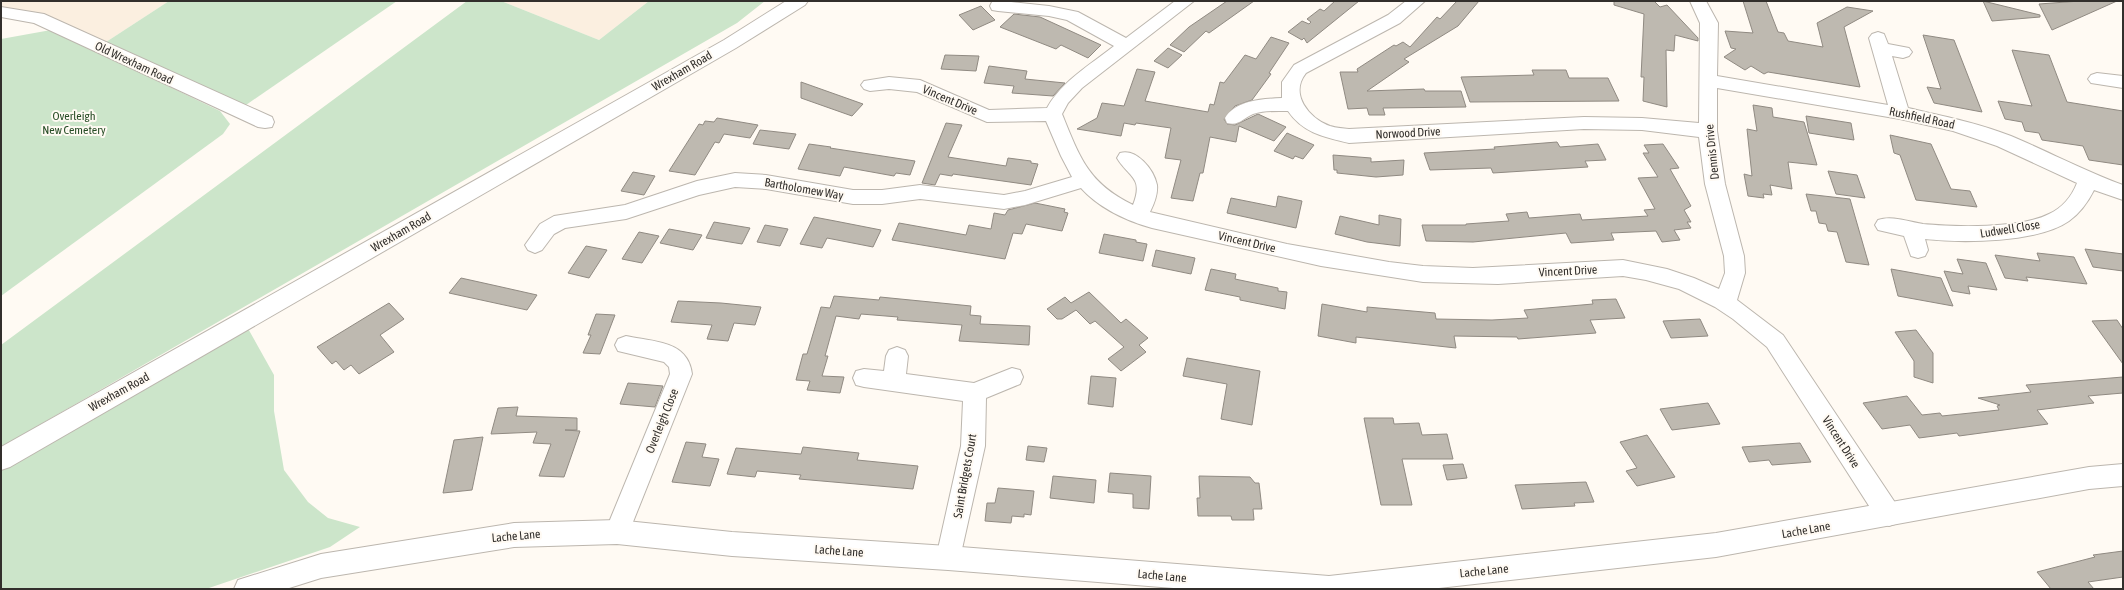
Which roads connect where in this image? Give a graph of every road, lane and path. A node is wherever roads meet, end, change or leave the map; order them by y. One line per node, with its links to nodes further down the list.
1 (799, 1): 35 (main road, Wrexham Road)
2 (1186, 1): 7 (street)
3 (1417, 1): 13 (street, Norwood Drive)
4 (1698, 1): 10 (street, Dennis Drive)
5 (998, 6): 7 (street)
6 (1, 12): 17 (street, Old Wrexham Road)
7 (1125, 45): 15 (street)
8 (1904, 52): 14 (street)
9 (2097, 79): 11 (street)
10 (1710, 81): 14 (street, Rushfield Road); 18 (street, Dennis Drive)
11 (2123, 82)
12 (866, 86): 15 (street, Vincent Drive)
13 (1293, 104): 16 (street); 18 (street, Norwood Drive)
14 (1900, 113): 21 (street, Rushfield Road)
15 (1053, 114): 20 (street, Vincent Drive)
16 (1234, 118)
17 (265, 122)
18 (1708, 131): 28 (street, Dennis Drive)
19 (1127, 158): 23 (street)
20 (1085, 180): 23 (street, Vincent Drive); 26 (street, Bartholomew Way)
21 (2088, 180): 22 (street, Rushfield Road); 25 (street, Ludwell Close)
22 (2123, 193)
23 (1138, 216): 28 (street, Vincent Drive)
24 (1885, 226): 25 (street, Ludwell Close)
25 (1912, 230): 27 (street)
26 (533, 249)
27 (1918, 250)
28 (1726, 302): 37 (street, Vincent Drive)
29 (626, 345): 38 (street, Overleigh Close)
30 (897, 356): 33 (street)
31 (1012, 377): 34 (street)
32 (864, 378): 33 (street)
33 (894, 381): 34 (street)
34 (975, 393): 39 (street, Saint Bridgets Court)
35 (1, 459)
36 (2123, 475): 37 (main road, Lache Lane)
37 (1889, 515): 40 (main road, Lache Lane)
38 (617, 532): 39 (main road, Lache Lane); 41 (main road, Lache Lane)
39 (948, 558): 40 (main road, Lache Lane)
40 (1329, 588)
41 (247, 589)

